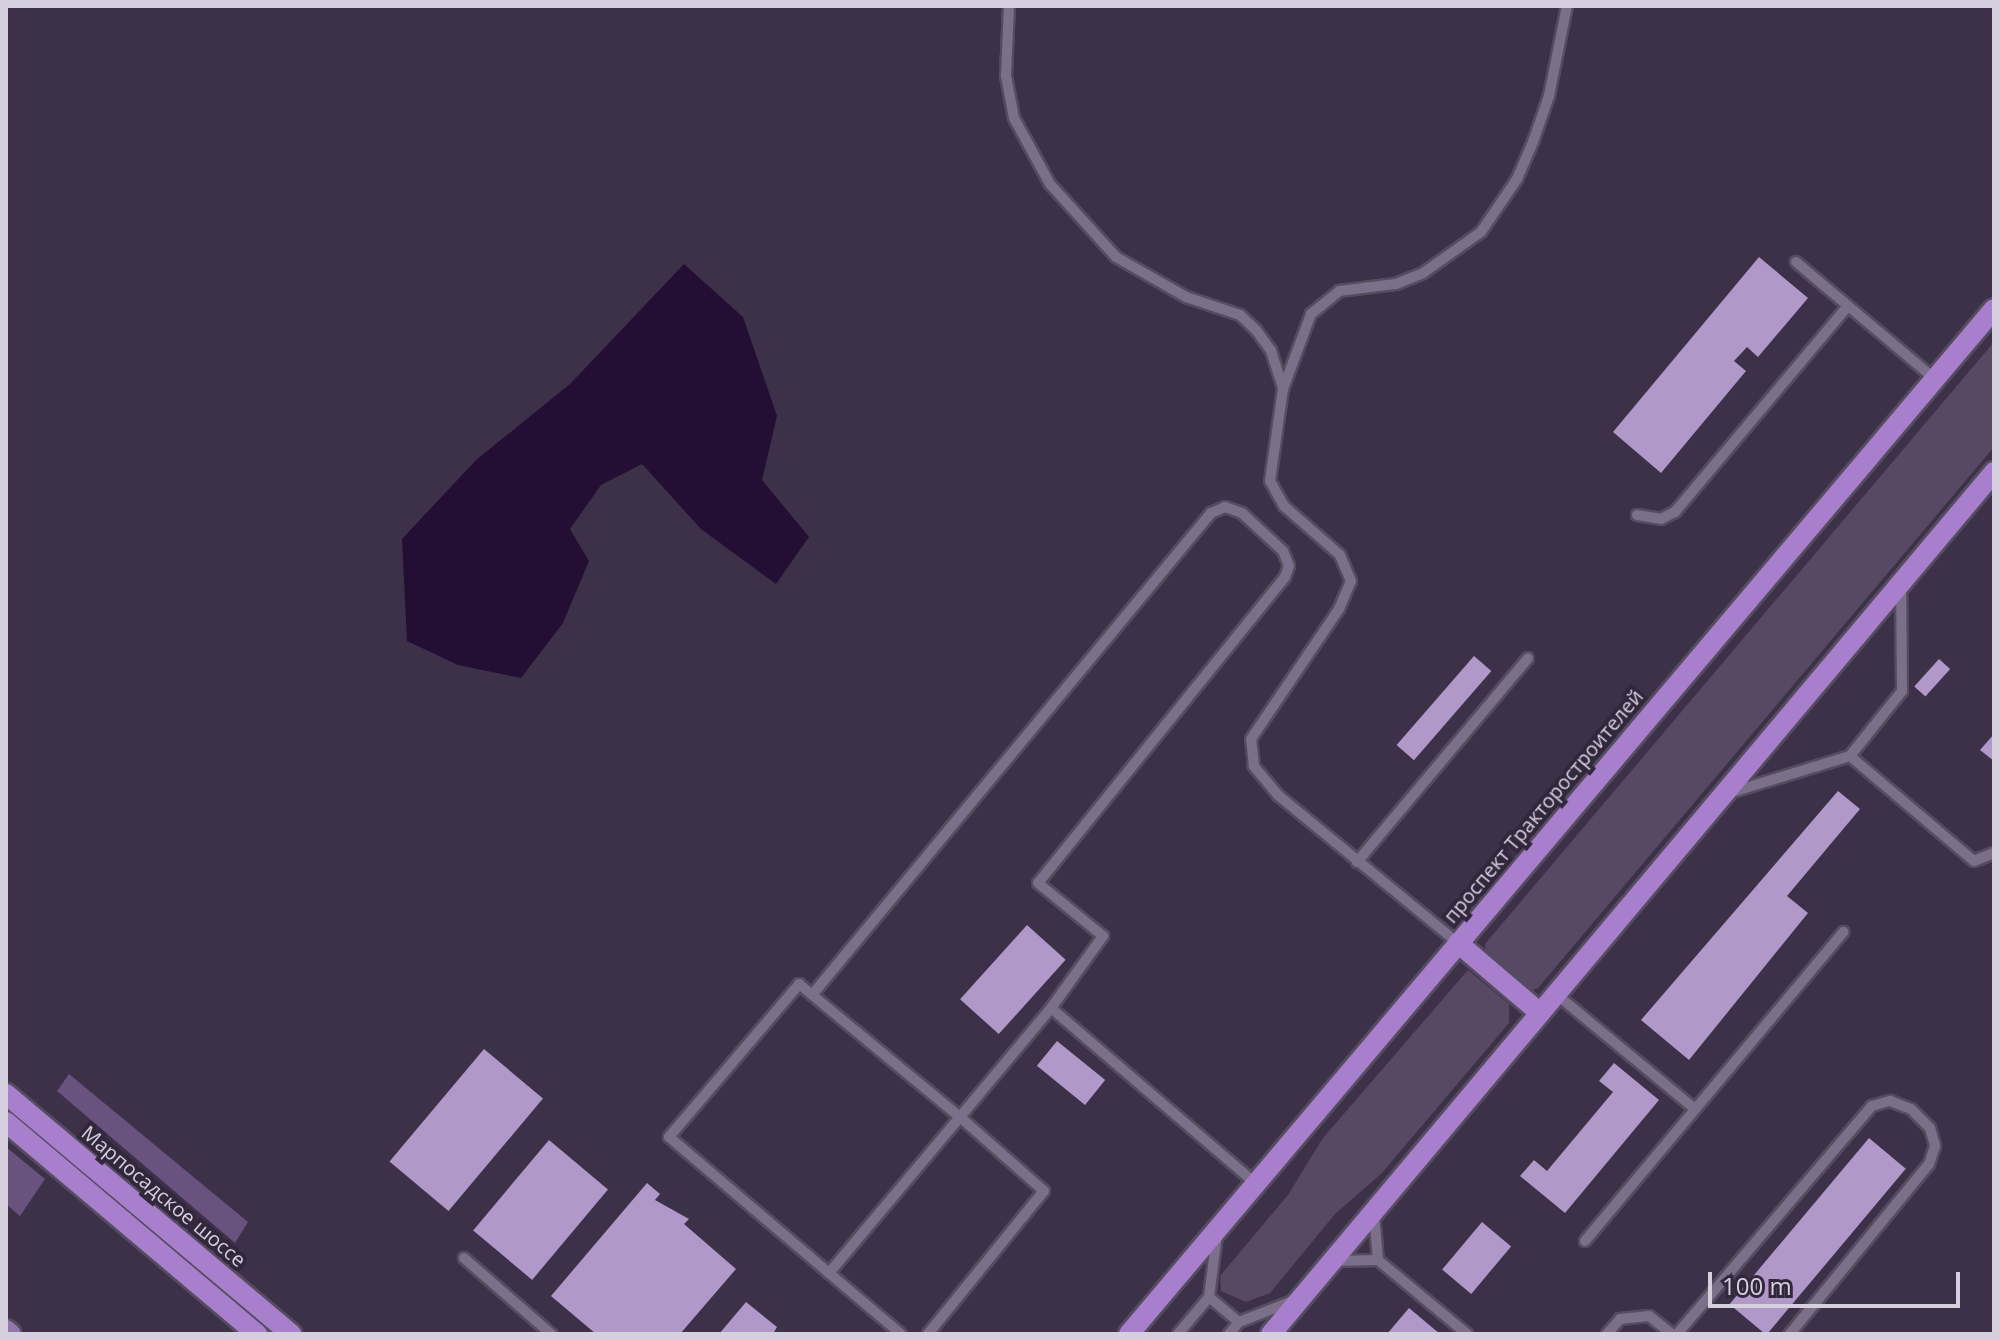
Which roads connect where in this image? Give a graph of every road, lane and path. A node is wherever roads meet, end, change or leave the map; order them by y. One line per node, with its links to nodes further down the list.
1 (1009, 6): 7 (lane)
2 (1567, 6): 7 (lane)
3 (1796, 262): 4 (lane)
4 (1848, 306): 6 (lane); 9 (lane)
5 (1994, 309): 6 (main road, проспект Тракторостроителей)
6 (1935, 379): 17 (main road, проспект Тракторостроителей)
7 (1283, 389): 15 (lane)
8 (1994, 472): 10 (main road)
9 (1637, 515)
10 (1901, 583): 12 (lane); 13 (main road)
11 (1528, 658): 15 (lane)
12 (1850, 756): 13 (lane); 14 (lane)
13 (1723, 795): 18 (main road)
14 (1994, 853)
15 (1357, 862): 17 (lane)
16 (1843, 932): 23 (lane)
17 (1458, 943): 21 (main road); 26 (main road, проспект Тракторостроителей)
18 (1556, 994): 21 (main road); 23 (lane)
19 (812, 995): 20 (lane); 24 (lane); 33 (lane)
20 (1051, 1008): 24 (lane); 26 (lane)
21 (1540, 1013): 27 (main road)
22 (6, 1094): 40 (main road, Марпосадское шоссе)
23 (1695, 1109): 29 (lane)
24 (960, 1117): 33 (lane); 43 (lane)
25 (6, 1122): 39 (main road)
26 (1256, 1184): 28 (main road, проспект Тракторостроителей)
27 (1374, 1211): 31 (lane); 32 (main road)
28 (1217, 1229): 34 (lane); 44 (main road, проспект Тракторостроителей)
29 (1585, 1241)
30 (464, 1258): 41 (lane)
31 (1378, 1260): 32 (lane); 48 (lane)
32 (1333, 1261): 35 (main road)
33 (829, 1273): 42 (lane)
34 (1209, 1297): 36 (lane); 45 (lane)
35 (1301, 1299): 36 (lane); 47 (main road)
36 (1239, 1322): 46 (lane)
37 (6, 1330): 38 (street)
38 (11, 1334)
39 (257, 1334)
40 (291, 1334)
41 (551, 1334)
42 (901, 1334)
43 (928, 1334)
44 (1129, 1334)
45 (1178, 1334)
46 (1229, 1334)
47 (1271, 1334)
48 (1467, 1334)
49 (1607, 1334): 50 (lane)
50 (1674, 1334): 51 (lane)
51 (1790, 1334)

